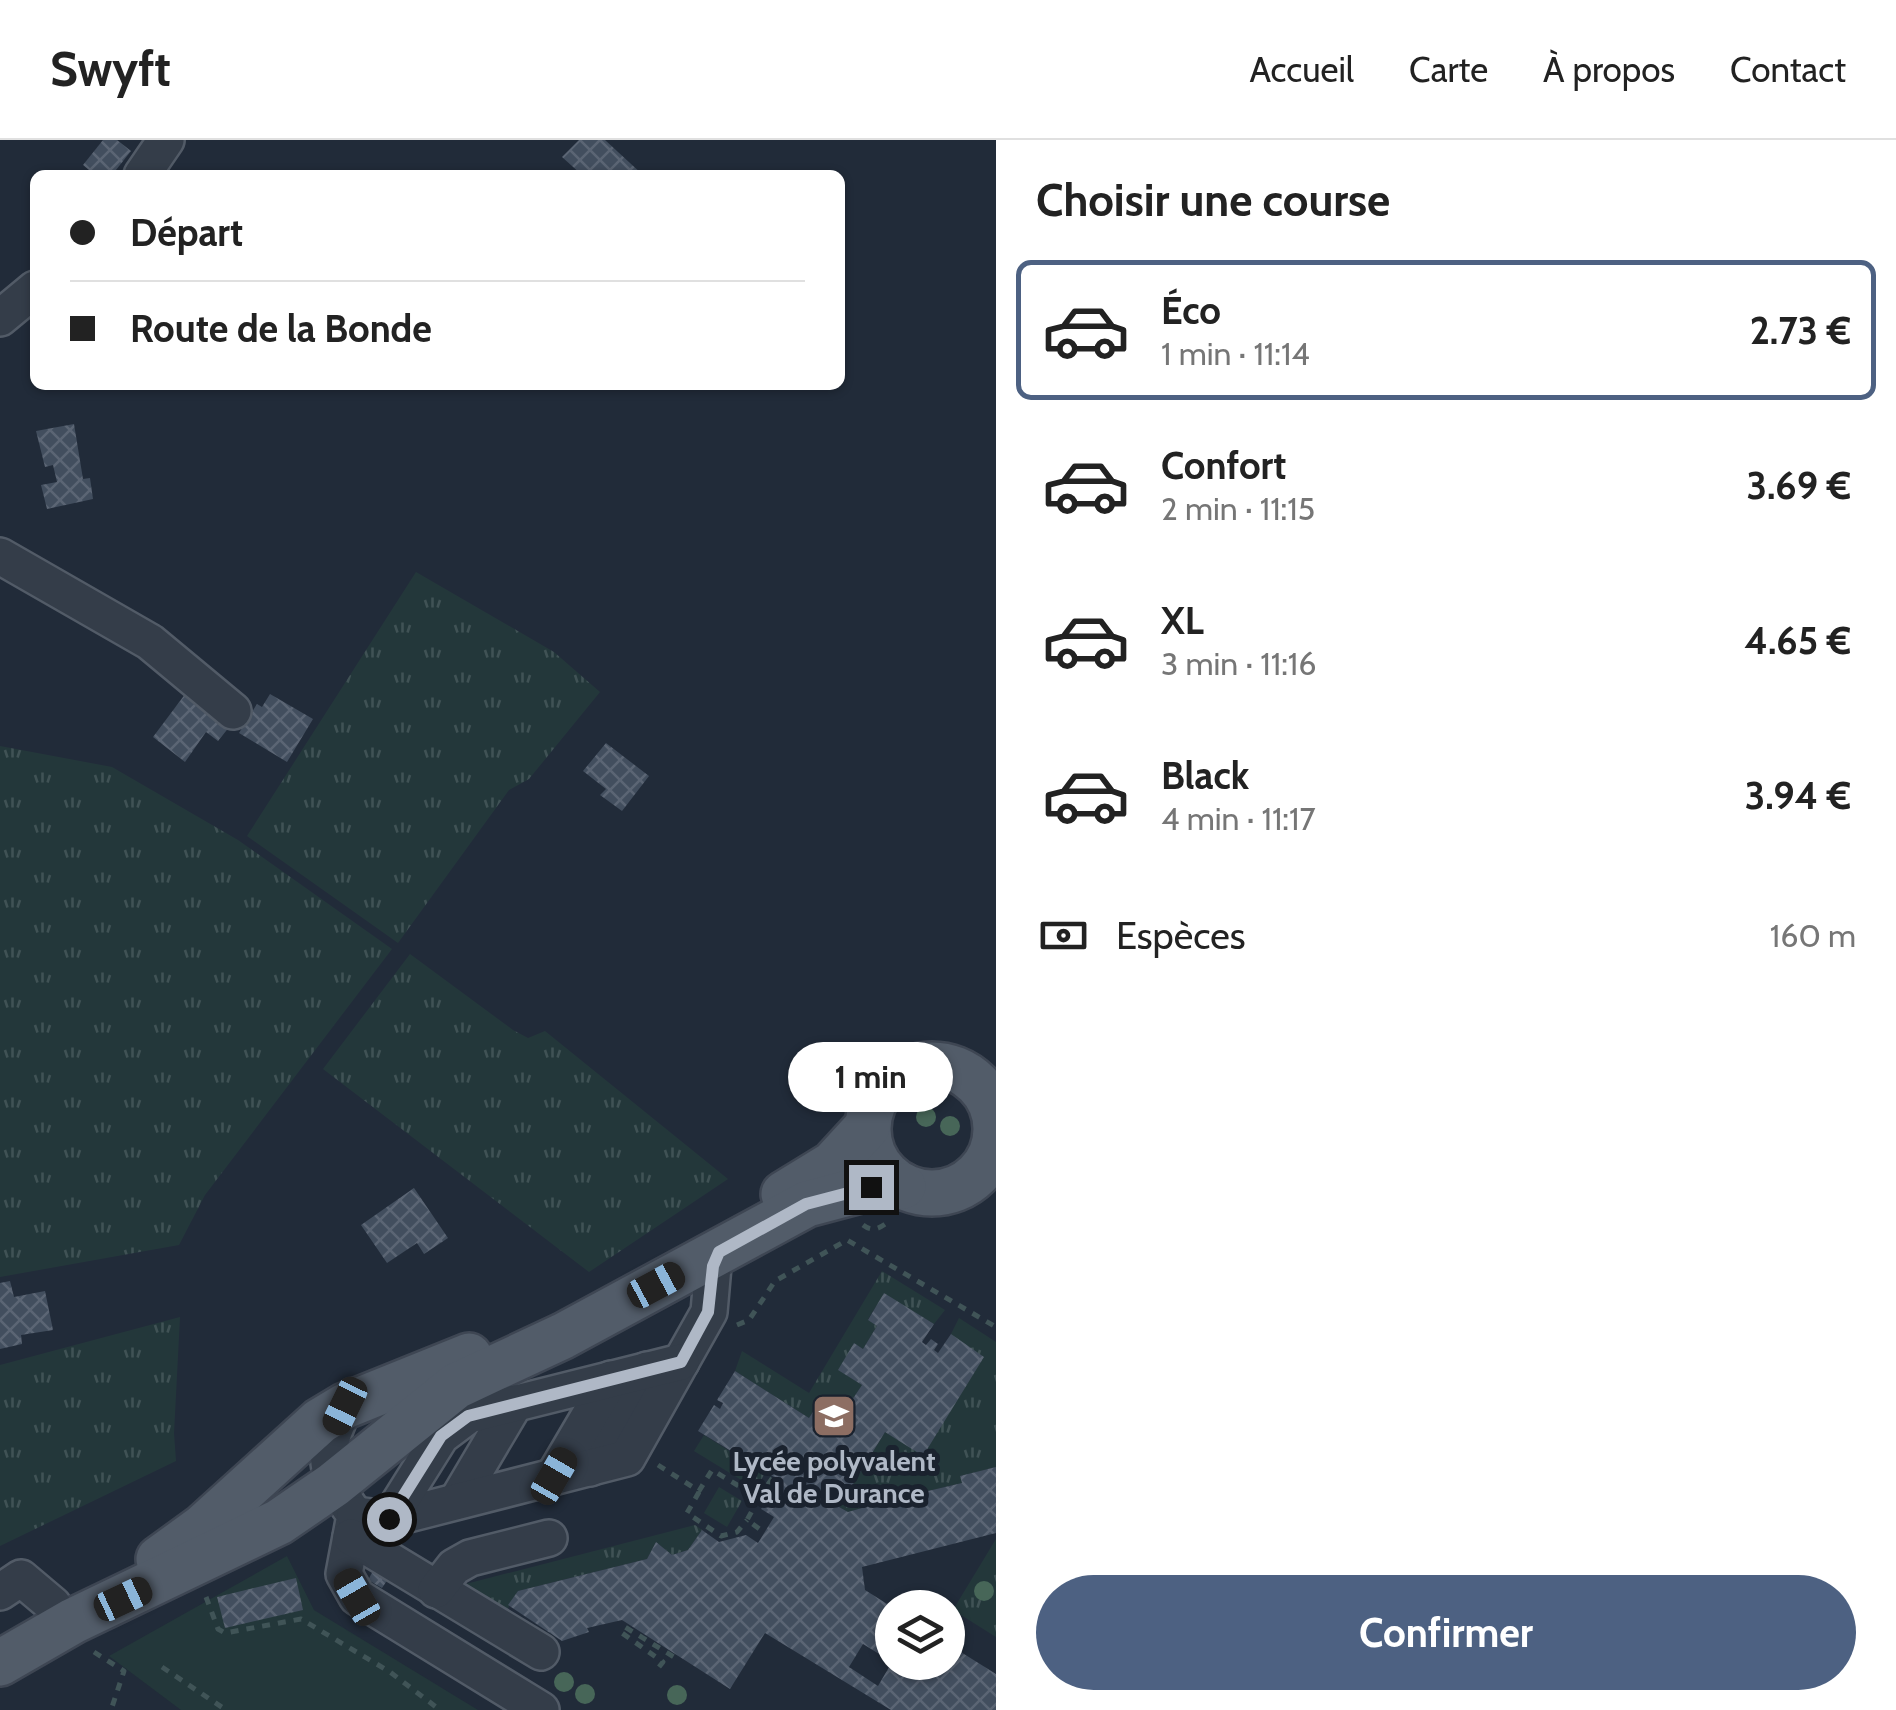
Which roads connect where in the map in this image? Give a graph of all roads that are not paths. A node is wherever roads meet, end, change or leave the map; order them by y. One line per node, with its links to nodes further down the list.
1 (166, 140): 2 (street)
2 (145, 170)
3 (30, 293): 4 (street)
4 (0, 318)
5 (0, 556): 6 (street)
6 (233, 710)
7 (980, 1070): 8 (main road); 9 (main road)
8 (867, 1127): 10 (main road); 14 (main road)
9 (996, 1135): 10 (main road)
10 (906, 1203): 11 (main road)
11 (719, 1252): 12 (street); 17 (main road)
12 (664, 1366): 13 (street); 15 (street)
13 (547, 1395): 15 (street); 16 (street); 17 (street)
14 (345, 1406): 17 (street); 21 (main road)
15 (540, 1480): 16 (street)
16 (473, 1497): 17 (street)
17 (369, 1514): 19 (street); 21 (main road); 24 (street)
18 (549, 1538): 19 (street)
19 (436, 1590): 22 (street)
20 (0, 1592): 21 (street)
21 (77, 1633): 23 (main road)
22 (541, 1652)
23 (0, 1663)
24 (542, 1710)

